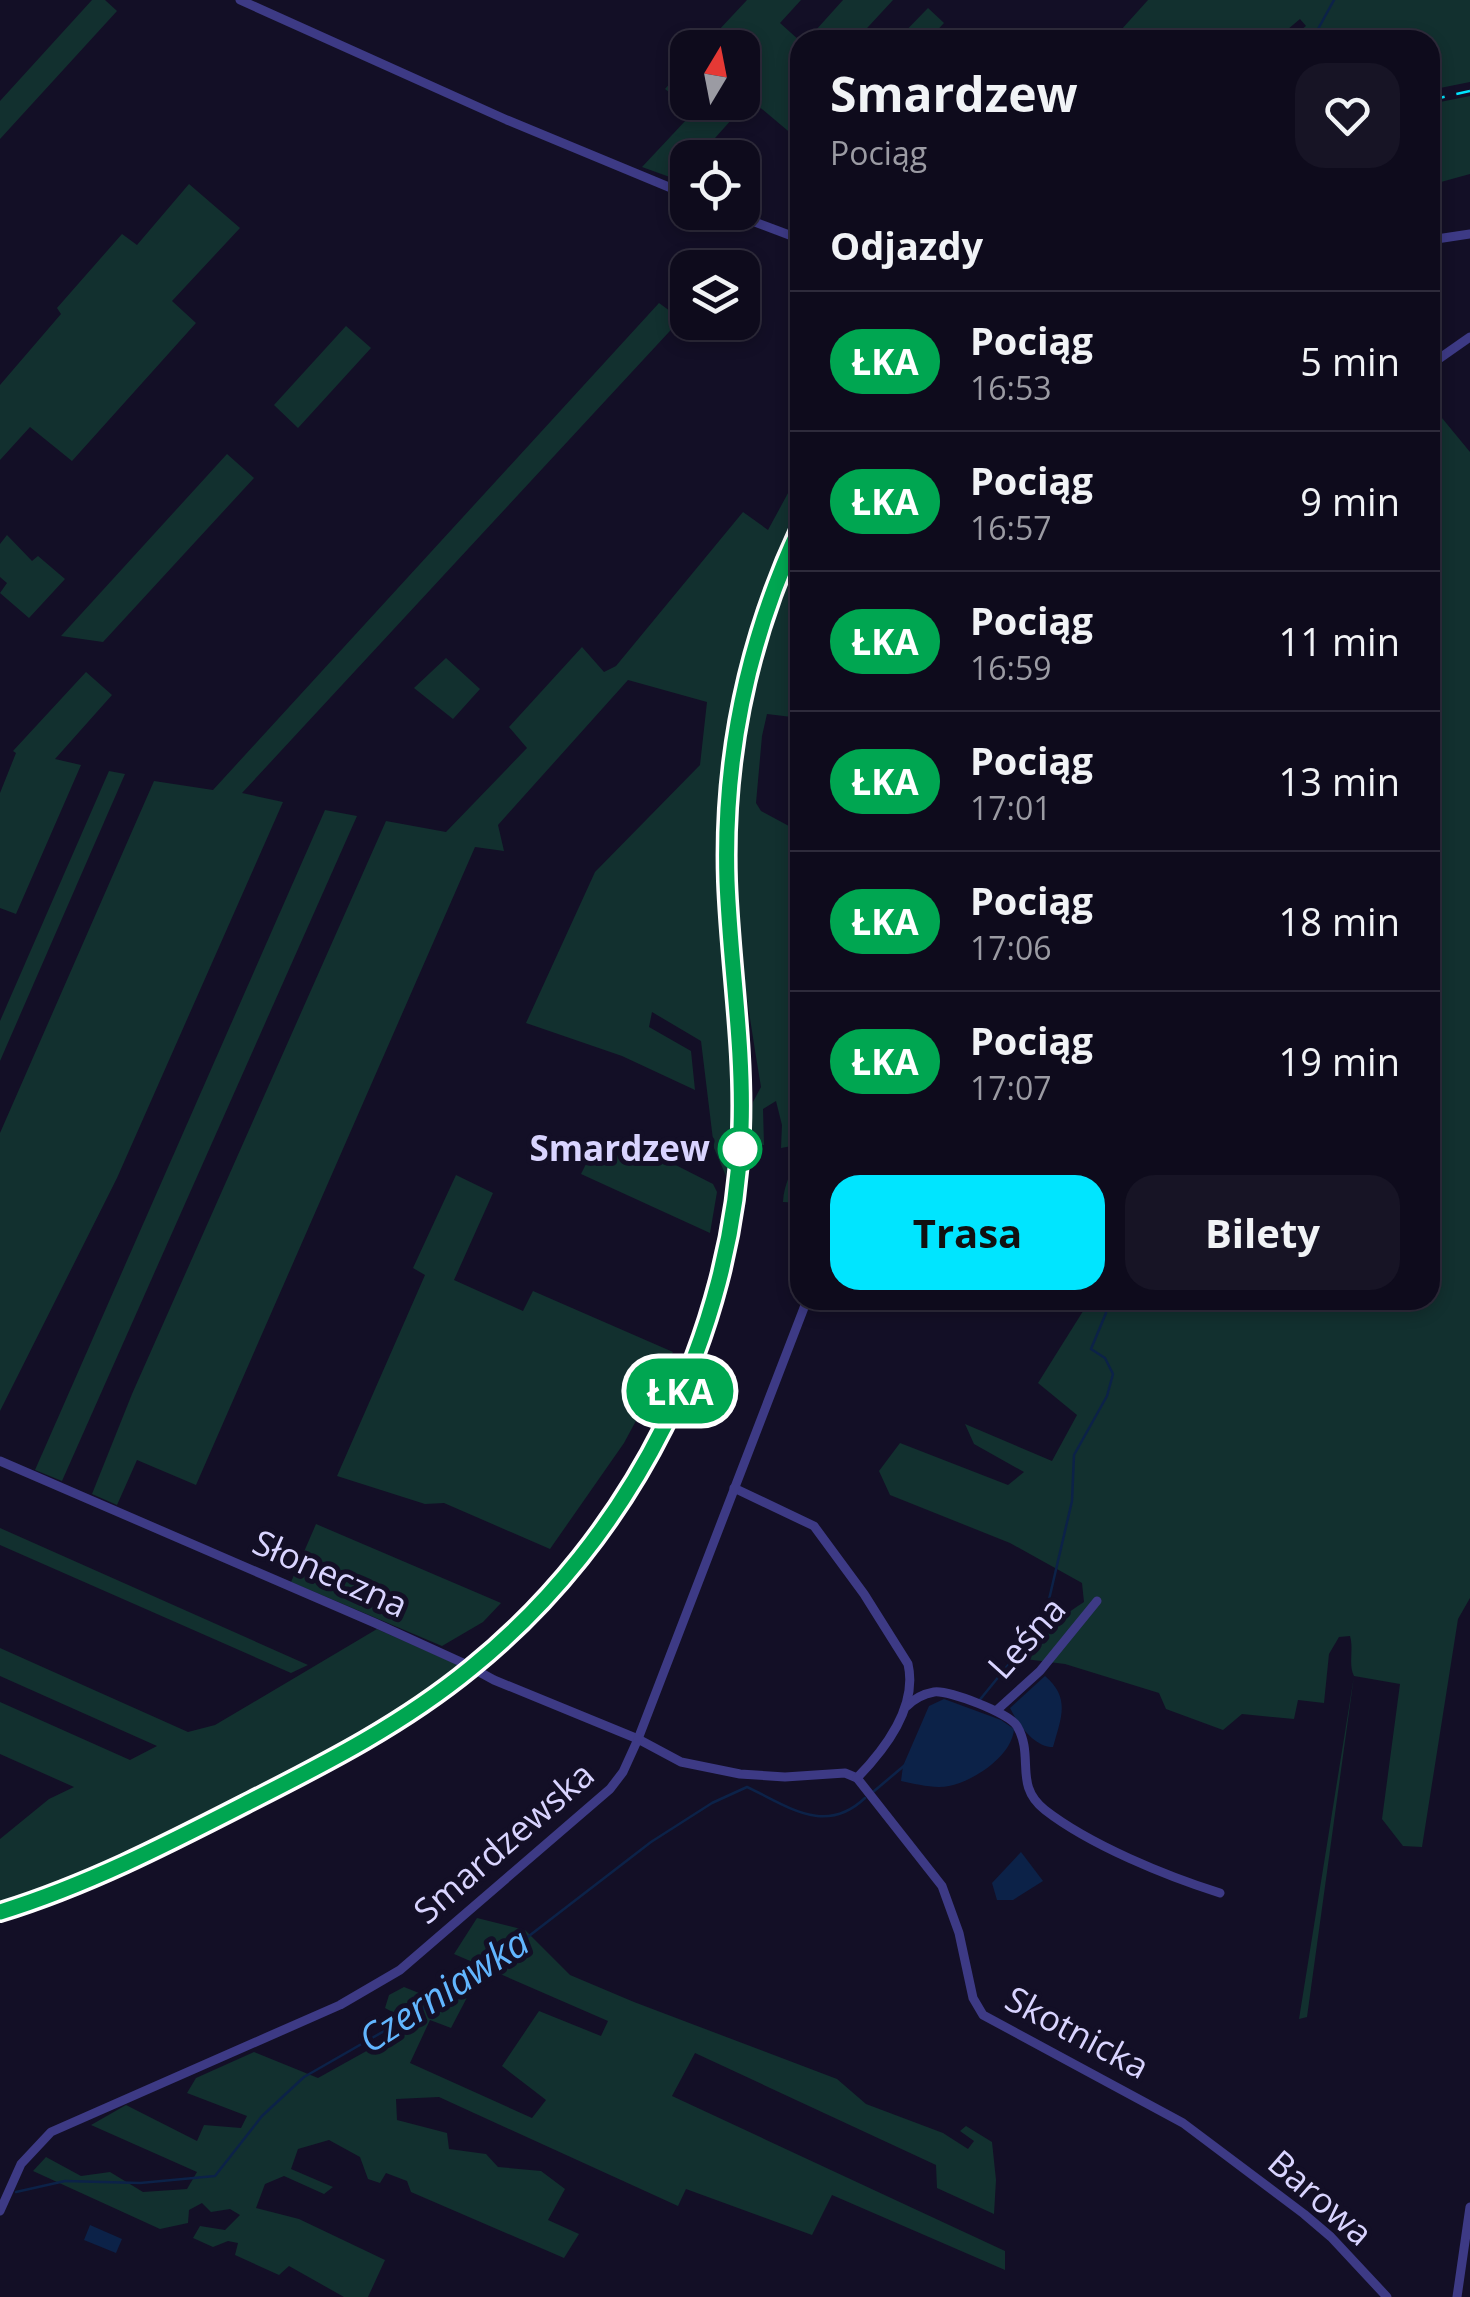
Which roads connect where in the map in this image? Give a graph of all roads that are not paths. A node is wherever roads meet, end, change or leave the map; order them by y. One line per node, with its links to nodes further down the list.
1 (240, 0): 2 (street)
2 (670, 188)
3 (760, 224): 5 (street)
4 (1470, 234): 6 (street)
5 (790, 235)
6 (1440, 238)
7 (1470, 337): 8 (street)
8 (1440, 358)
9 (803, 1310): 11 (street, Smardzewska)
10 (0, 1461): 15 (street, Słoneczna)
11 (734, 1488): 13 (street); 15 (street, Smardzewska)
12 (1096, 1602): 14 (street, Leśna)
13 (907, 1706): 14 (street); 16 (street)
14 (996, 1710): 17 (street)
15 (638, 1740): 16 (street); 20 (street, Smardzewska)
16 (857, 1778): 18 (street, Skotnicka)
17 (1220, 1893)
18 (1212, 2146): 21 (street, Barowa)
19 (1470, 2207): 22 (street)
20 (0, 2212)
21 (1387, 2297)
22 (1457, 2297)

